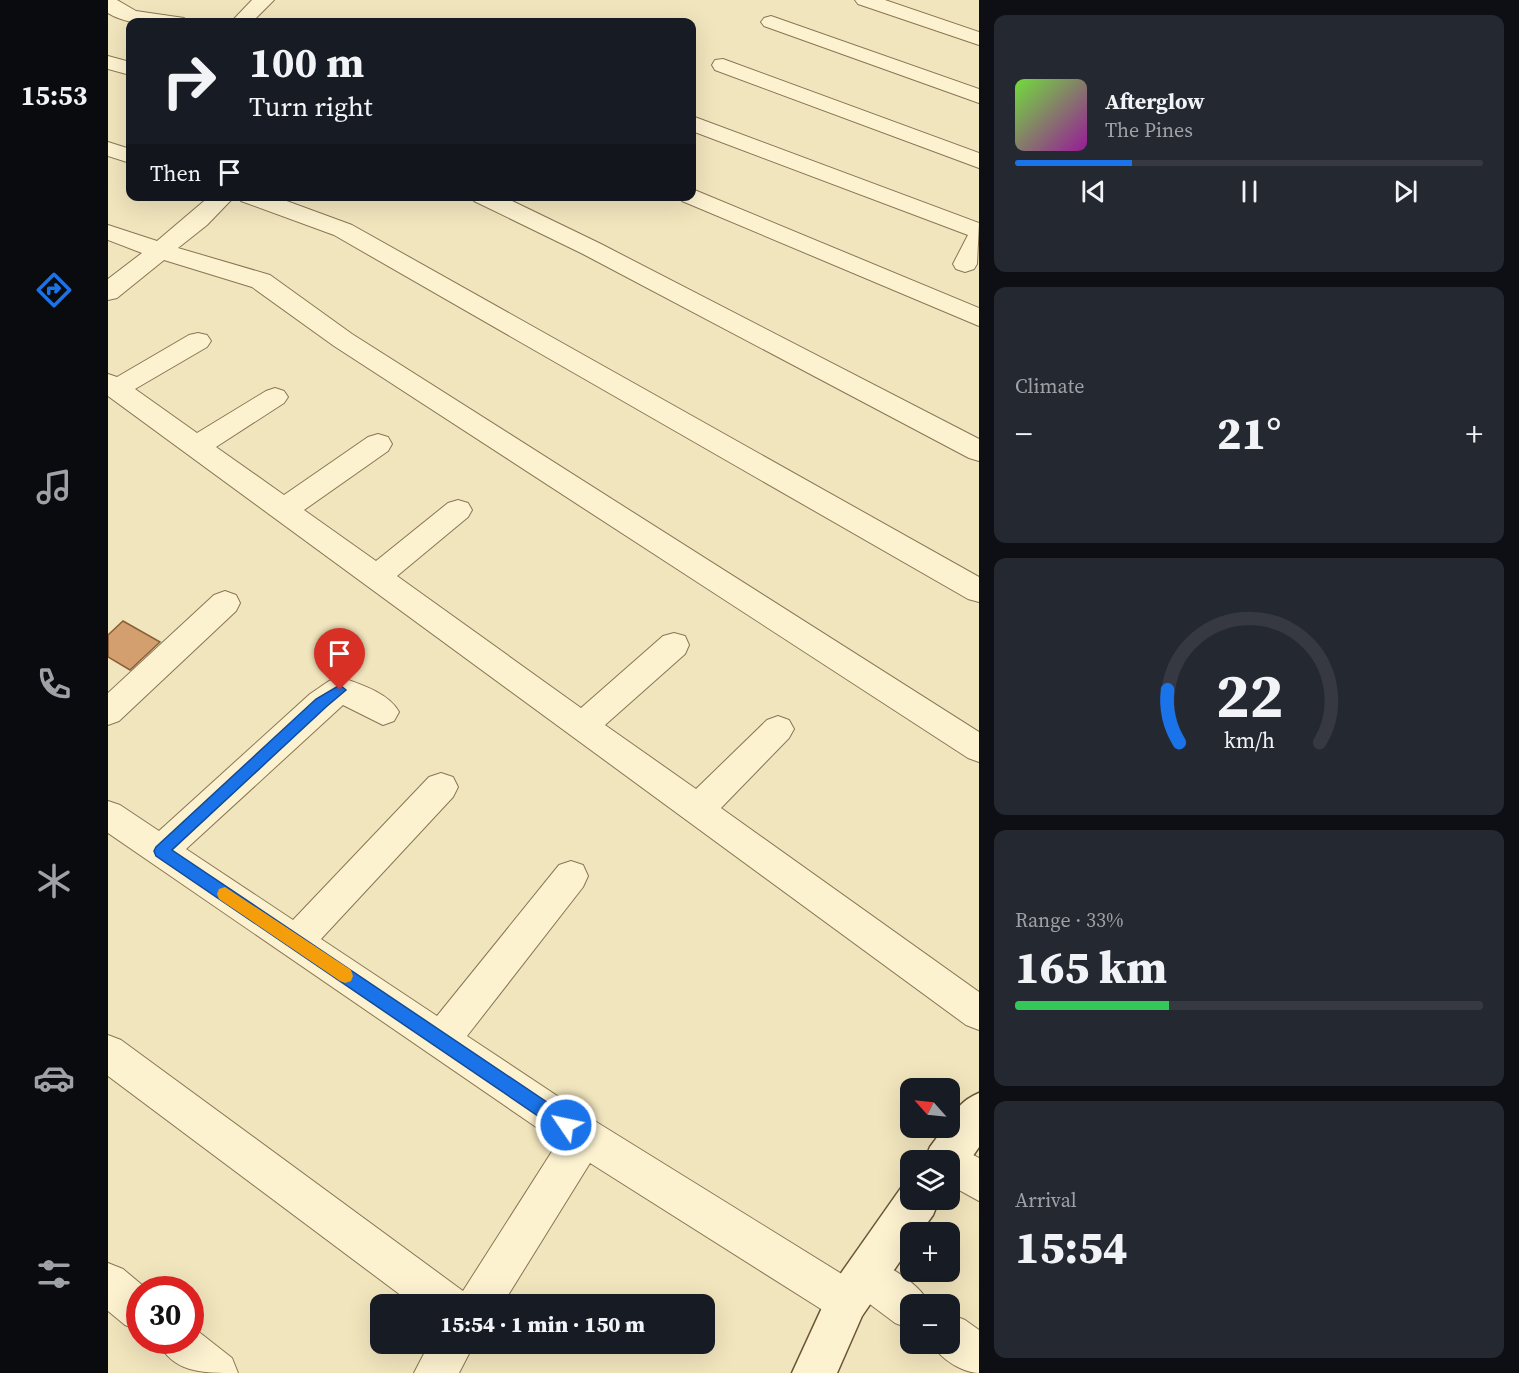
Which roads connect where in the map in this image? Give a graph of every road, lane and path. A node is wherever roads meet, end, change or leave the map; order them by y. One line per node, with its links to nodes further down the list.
1 (144, 0): 5 (street)
2 (264, 0): 7 (street)
3 (865, 0): 9 (street)
4 (109, 1): 5 (street)
5 (125, 15): 6 (street)
6 (147, 18)
7 (245, 18)
8 (771, 22): 13 (street)
9 (979, 39)
10 (108, 62): 12 (street)
11 (723, 65): 17 (street)
12 (126, 68)
13 (979, 96)
14 (696, 125): 22 (street)
15 (108, 149): 16 (street)
16 (126, 155)
17 (979, 161)
18 (696, 199): 28 (street)
19 (219, 201): 25 (street)
20 (263, 201): 38 (street)
21 (492, 201): 34 (street)
22 (979, 231)
23 (108, 232): 25 (street)
24 (979, 236): 26 (street)
25 (160, 251): 27 (street); 45 (street)
26 (965, 264)
27 (108, 292)
28 (979, 318)
29 (198, 341): 30 (street)
30 (112, 386): 33 (street)
31 (275, 397): 33 (street)
32 (378, 444): 35 (street)
33 (196, 447): 35 (street)
34 (979, 452)
35 (283, 510): 37 (street)
36 (458, 510): 37 (street)
37 (376, 578): 43 (street)
38 (979, 591)
39 (225, 603): 41 (street)
40 (674, 645): 43 (street)
41 (108, 712)
42 (383, 712): 49 (street)
43 (582, 726): 47 (street)
44 (778, 729): 47 (street)
45 (979, 749)
46 (441, 787): 51 (street)
47 (697, 810): 52 (street)
48 (108, 815): 49 (street)
49 (161, 851): 51 (street)
50 (571, 876): 53 (street)
51 (295, 942): 53 (street)
52 (979, 1013)
53 (441, 1040): 56 (street)
54 (108, 1053): 63 (street)
55 (979, 1113): 57 (street)
56 (584, 1137): 62 (street); 64 (street)
57 (954, 1150)
58 (960, 1169): 59 (street)
59 (979, 1181)
60 (911, 1210): 62 (street)
61 (108, 1284): 65 (street)
62 (856, 1288): 66 (street); 73 (street)
63 (433, 1294)
64 (485, 1294)
65 (126, 1299)
66 (900, 1304)
67 (960, 1342): 70 (street)
68 (194, 1354): 71 (street)
69 (447, 1354): 72 (street)
70 (979, 1356)
71 (217, 1373)
72 (435, 1373)
73 (814, 1373)

